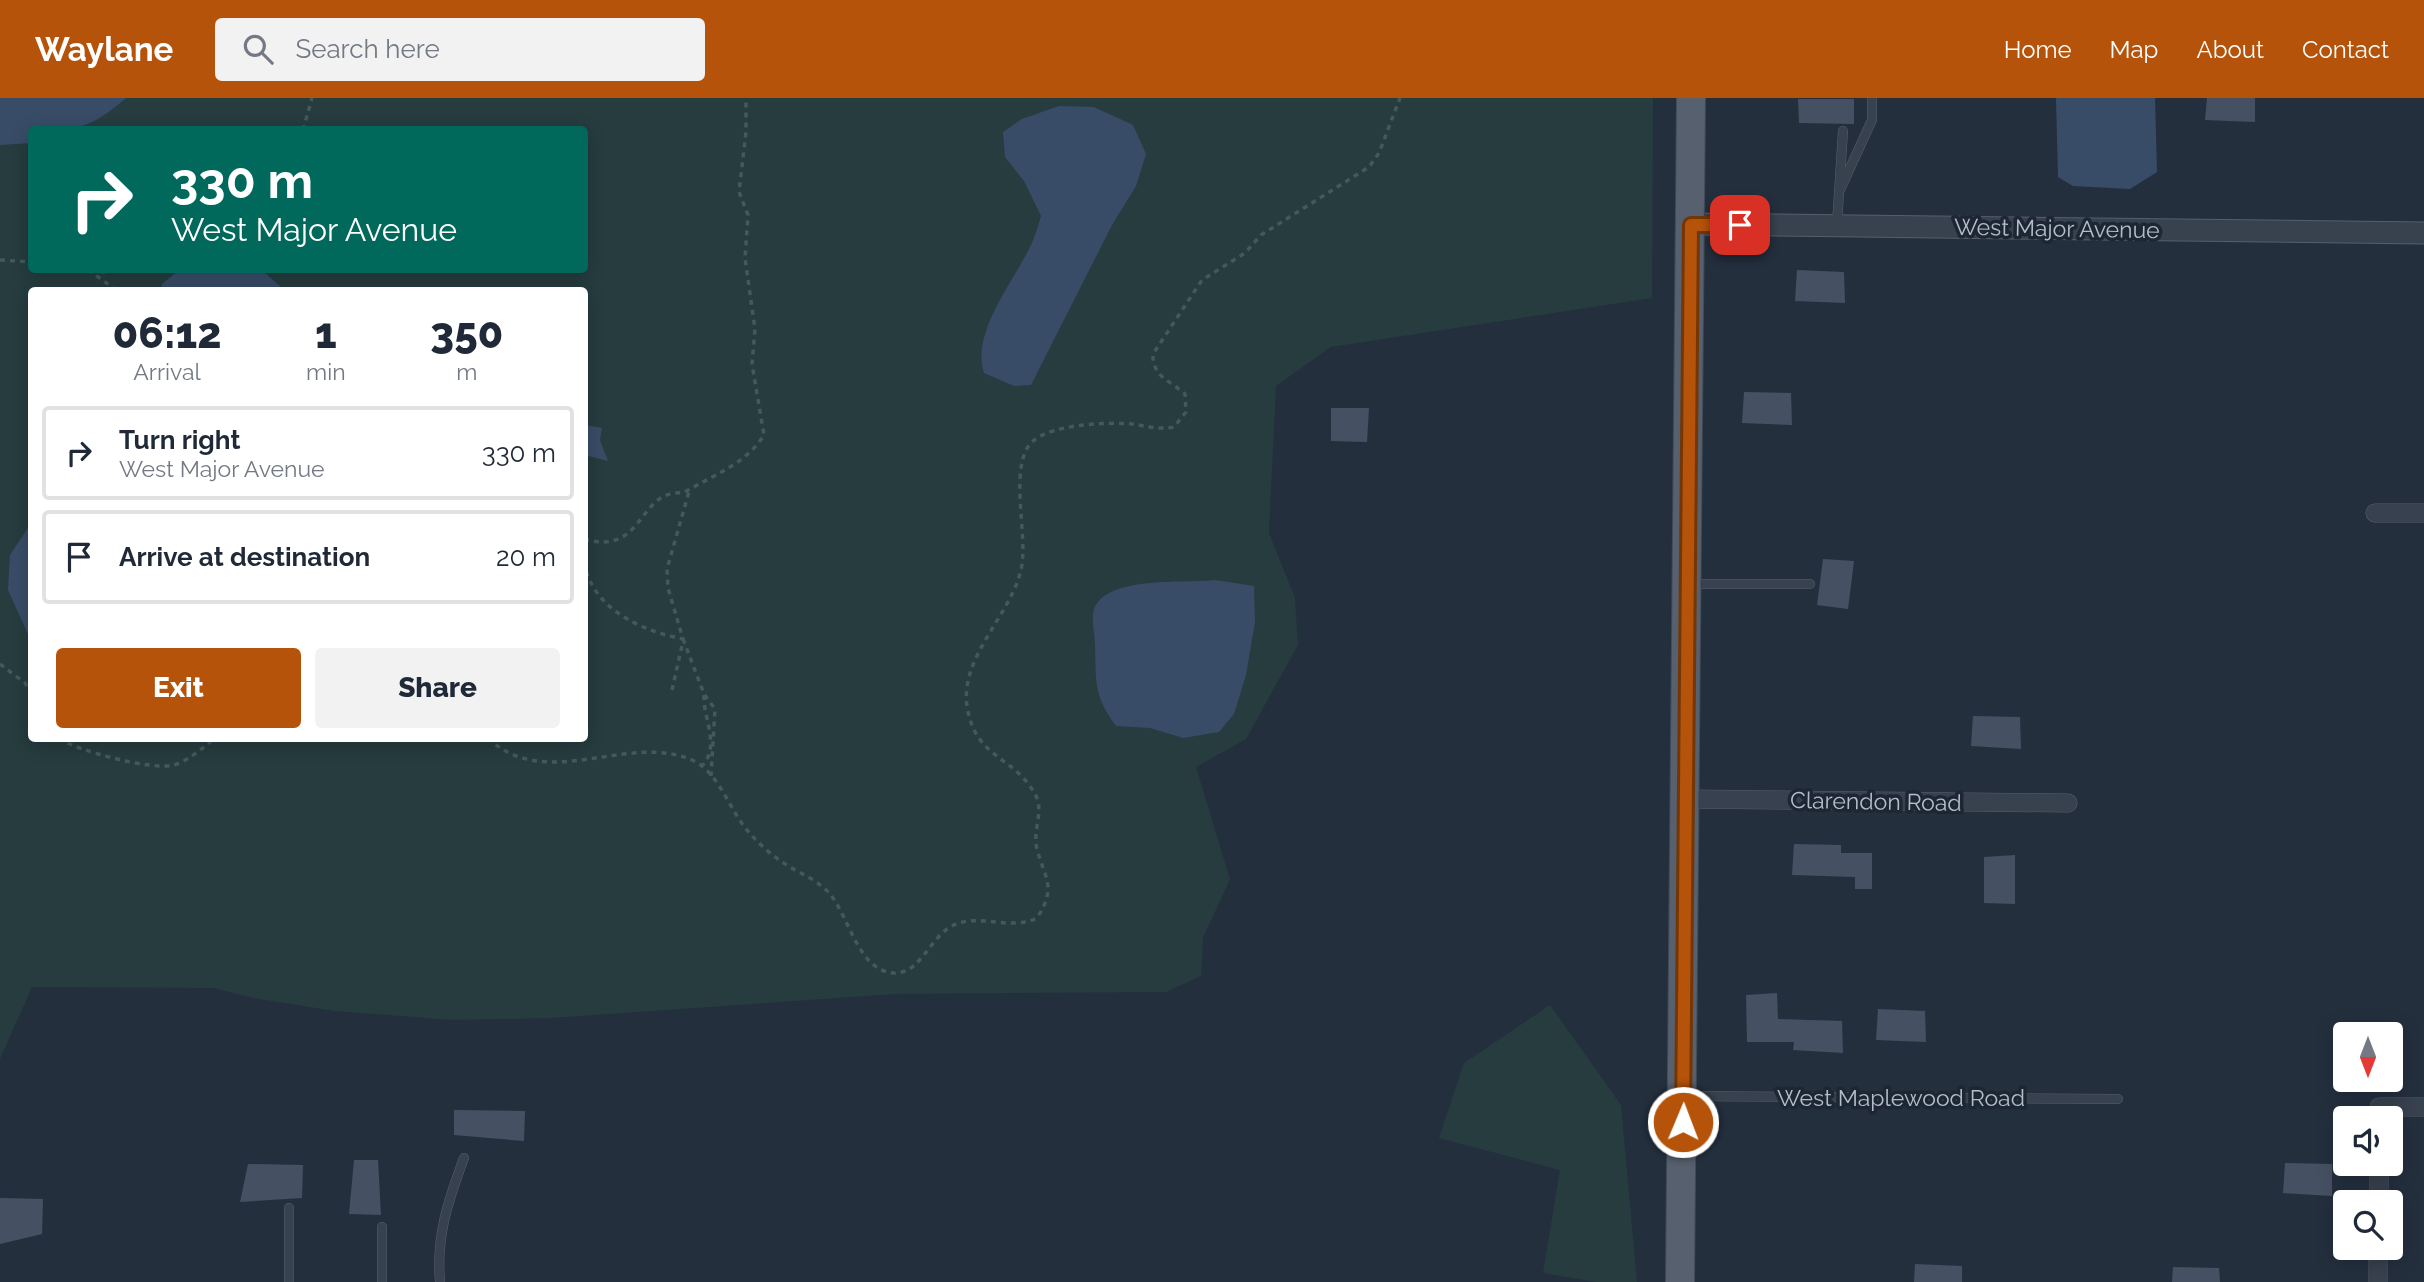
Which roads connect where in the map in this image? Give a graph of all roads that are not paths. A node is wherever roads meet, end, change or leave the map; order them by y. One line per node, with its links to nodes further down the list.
1 (1692, 98): 5 (main road)
2 (1872, 98): 4 (lane)
3 (1843, 131): 4 (lane)
4 (1839, 192): 6 (lane)
5 (1691, 225): 6 (street, West Major Avenue); 10 (main road)
6 (1837, 226): 7 (street, West Major Avenue)
7 (2424, 233)
8 (2375, 513): 9 (street)
9 (2424, 513)
10 (1688, 584): 11 (lane); 12 (main road)
11 (1810, 584)
12 (1685, 799): 13 (street, Clarendon Road); 14 (main road)
13 (2068, 803)
14 (1683, 1096): 15 (lane, West Maplewood Road); 25 (main road)
15 (2118, 1099)
16 (2424, 1107): 17 (street)
17 (2403, 1109)
18 (464, 1158): 24 (lane)
19 (289, 1208): 22 (lane)
20 (382, 1227): 23 (lane)
21 (2378, 1260): 26 (street)
22 (289, 1282)
23 (382, 1282)
24 (440, 1282)
25 (1680, 1282)
26 (2378, 1282)

